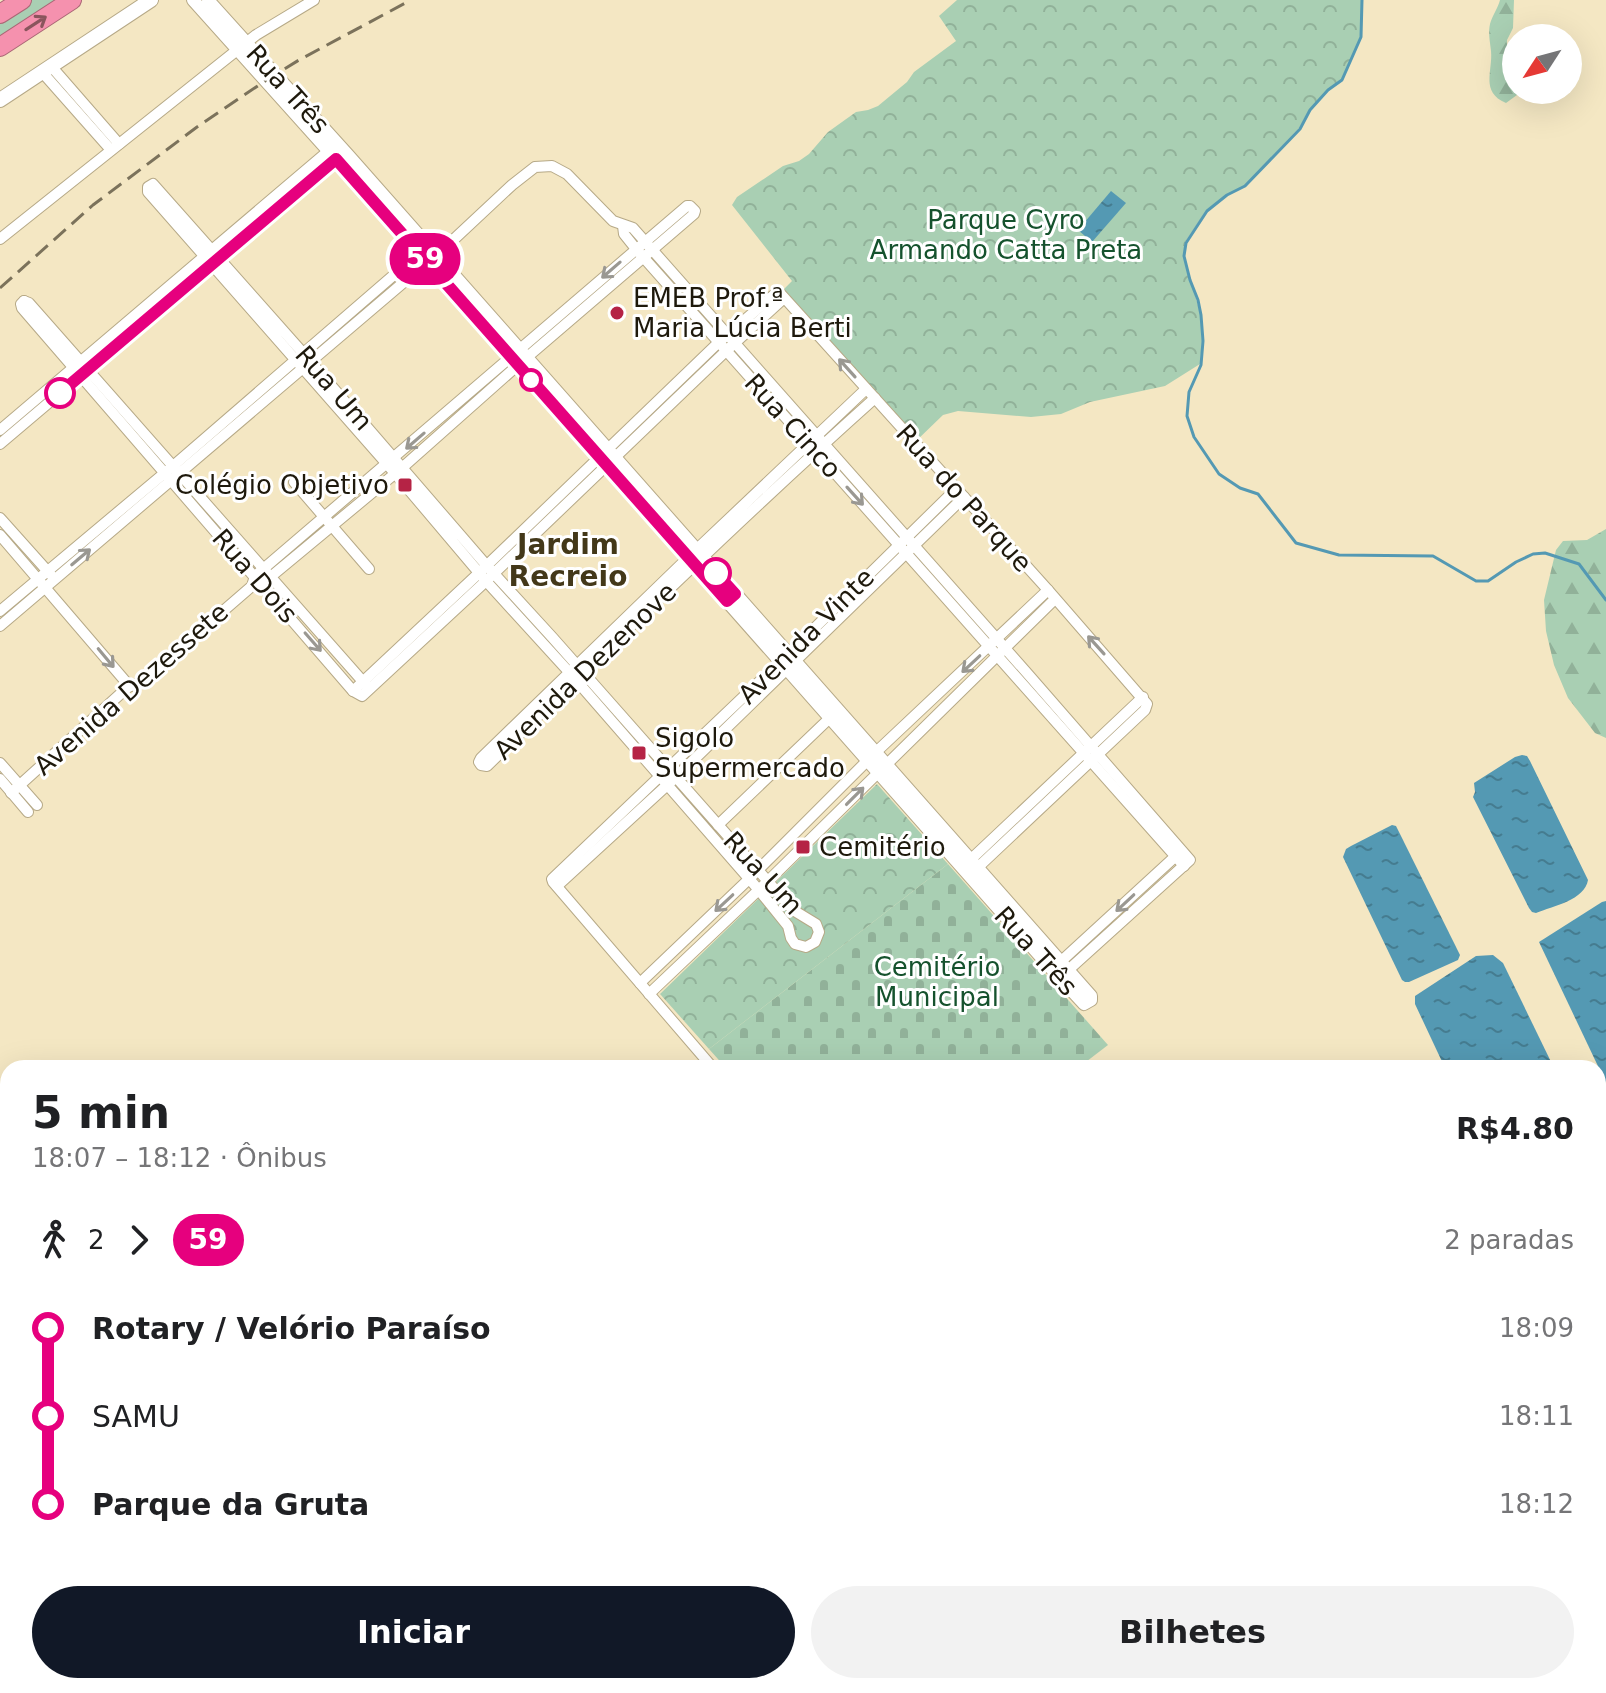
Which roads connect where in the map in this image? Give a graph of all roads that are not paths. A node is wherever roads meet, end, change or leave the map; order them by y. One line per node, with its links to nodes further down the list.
1 (22, 0): 7 (highway)
2 (72, 0): 9 (highway, one-way to 2)
3 (151, 0): 10 (main road)
4 (193, 0): 8 (street, Rua Três)
5 (208, 0): 8 (street, Rua Três)
6 (314, 0): 8 (street)
7 (0, 14)
8 (242, 46): 12 (street); 13 (street, Rua Três)
9 (0, 47)
10 (47, 69): 11 (main road); 12 (street)
11 (0, 100)
12 (115, 147): 14 (street)
13 (337, 151): 16 (street, Rua Três); 17 (street)
14 (0, 239)
15 (644, 250): 16 (street, Rua Cinco); 18 (street, Rua Cinco); 19 (street, Avenida Dezessete)
16 (428, 253): 19 (street, Rua Três); 20 (street)
17 (212, 257): 17 (street, Rua Um); 20 (street, Rua Um); 21 (street)
18 (726, 343): 22 (street, Rua do Parque, one-way to 18); 25 (street, Rua Cinco); 27 (street)
19 (519, 357): 27 (street, Rua Três); 28 (street, Avenida Dezessete)
20 (303, 360): 28 (street, Rua Um); 29 (street)
21 (81, 368): 21 (street, Rua Dois); 24 (street); 26 (street); 29 (street, Rua Dois)
22 (866, 389): 23 (street, Rua do Parque); 25 (street, Avenida Dezenove)
23 (875, 398): 25 (street, Avenida Dezenove); 31 (street, Rua do Parque)
24 (0, 430)
25 (816, 443): 35 (street, Rua Cinco); 37 (street, Avenida Dezenove)
26 (0, 444)
27 (607, 458): 37 (street, Rua Três); 39 (street)
28 (395, 466): 33 (street, Avenida Dezessete); 39 (street, Rua Um)
29 (172, 473): 40 (street); 41 (street, Rua Dois)
30 (294, 482): 33 (street)
31 (960, 493): 35 (street, Avenida Vinte); 36 (street, Avenida Vinte); 42 (street, Rua do Parque)
32 (0, 518): 40 (street)
33 (328, 522): 38 (street); 41 (street, Avenida Dezessete)
34 (0, 535): 40 (street)
35 (902, 540): 36 (street, Rua Cinco); 46 (street, Avenida Vinte)
36 (911, 550): 45 (street, Rua Cinco); 46 (street, Avenida Vinte)
37 (695, 558): 46 (street, Rua Três); 47 (street, Avenida Dezenove)
38 (369, 569)
39 (486, 573): 41 (street, Rua Dois); 47 (street, Rua Um)
40 (46, 579): 43 (street); 44 (street); 48 (street, one-way to 48)
41 (261, 579): 48 (street, Avenida Dezessete)
42 (1051, 595): 45 (street); 50 (street, Rua do Parque, one-way to 42)
43 (0, 611)
44 (0, 626)
45 (997, 647): 50 (street, Rua Cinco); 51 (street, one-way to 51); 53 (street)
46 (788, 662): 49 (street, Rua Três); 54 (street, Avenida Vinte)
47 (576, 673): 47 (street, Avenida Dezenove); 54 (street, Rua Um)
48 (128, 687): 55 (street, Avenida Dezessete)
49 (833, 714): 51 (street, Rua Três); 57 (street)
50 (1091, 754): 58 (street, Rua Cinco); 59 (street)
51 (871, 757): 53 (street, Rua Três); 60 (street)
52 (0, 763): 55 (street)
53 (882, 769): 59 (street, Rua Três); 62 (street, one-way to 53)
54 (668, 777): 57 (street, Rua Um); 61 (street, Rua Um); 65 (street, Avenida Vinte)
55 (10, 784): 56 (street)
56 (32, 808)
57 (718, 825): 60 (street, Rua Um)
58 (1179, 853): 64 (street, one-way to 64); 64 (street, Rua Cinco)
59 (969, 868): 64 (street, Rua Três)
60 (758, 870): 61 (street); 62 (street, Rua Um)
61 (749, 879): 63 (street, Rua Um); 65 (street, one-way to 65)
62 (768, 881): 63 (street); 63 (street, Rua Um)
63 (758, 889): 66 (street)
64 (1060, 970)
65 (640, 983): 66 (street)
66 (649, 994): 67 (street)
67 (706, 1060)

